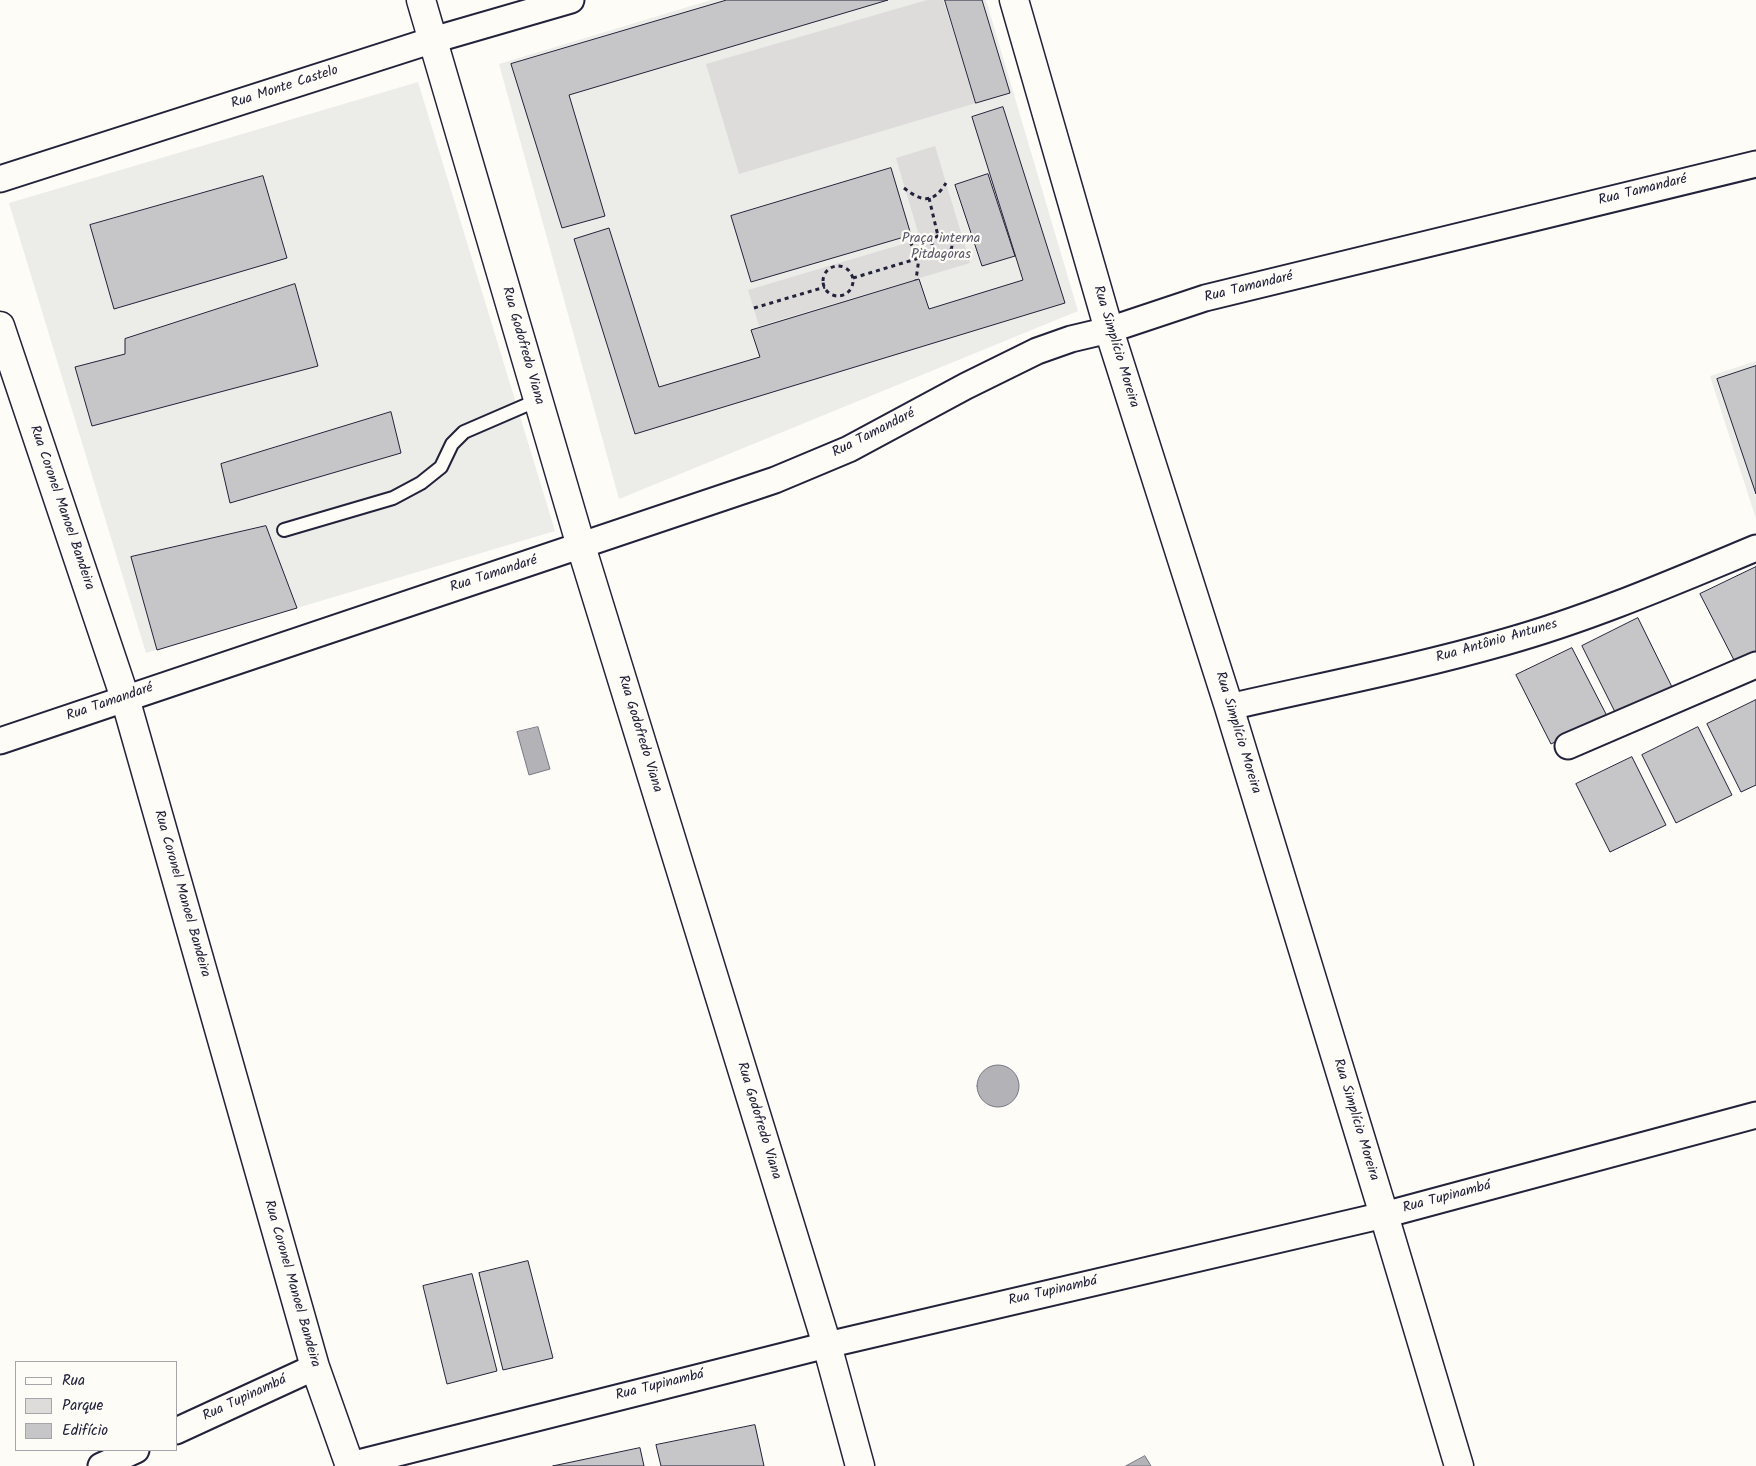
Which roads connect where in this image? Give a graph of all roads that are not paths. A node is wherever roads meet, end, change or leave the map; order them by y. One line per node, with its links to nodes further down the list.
1 (421, 0): 4 (street, Rua Godofredo Viana)
2 (571, 0): 4 (street, Rua Monte Castelo)
3 (1014, 0): 8 (street, Rua Simplício Moreira)
4 (433, 40): 6 (street, Rua Monte Castelo); 9 (street, Rua Godofredo Viana)
5 (1756, 164): 8 (street, Rua Tamandaré)
6 (0, 179)
7 (0, 326): 14 (street, Rua Coronel Manoel Bandeira)
8 (1109, 330): 11 (street, Rua Tamandaré); 15 (street, Rua Simplício Moreira)
9 (538, 400): 10 (lane); 11 (street, Rua Godofredo Viana)
10 (284, 530)
11 (581, 546): 14 (street, Rua Tamandaré); 20 (street, Rua Godofredo Viana)
12 (1756, 548): 15 (street, Rua Antônio Antunes)
13 (1756, 664): 17 (street)
14 (125, 698): 16 (street, Rua Tamandaré); 21 (street, Rua Coronel Manoel Bandeira)
15 (1229, 706): 19 (street, Rua Simplício Moreira)
16 (0, 741)
17 (1568, 746)
18 (1756, 1115): 19 (street, Rua Tupinambá)
19 (1384, 1215): 20 (street, Rua Tupinambá); 27 (street, Rua Simplício Moreira)
20 (827, 1345): 25 (street, Rua Tupinambá); 26 (street, Rua Godofredo Viana)
21 (315, 1367): 22 (street, Rua Tupinambá); 25 (street, Rua Coronel Manoel Bandeira)
22 (178, 1430)
23 (134, 1451): 24 (street)
24 (101, 1466)
25 (350, 1466)
26 (860, 1466)
27 (1459, 1466)

